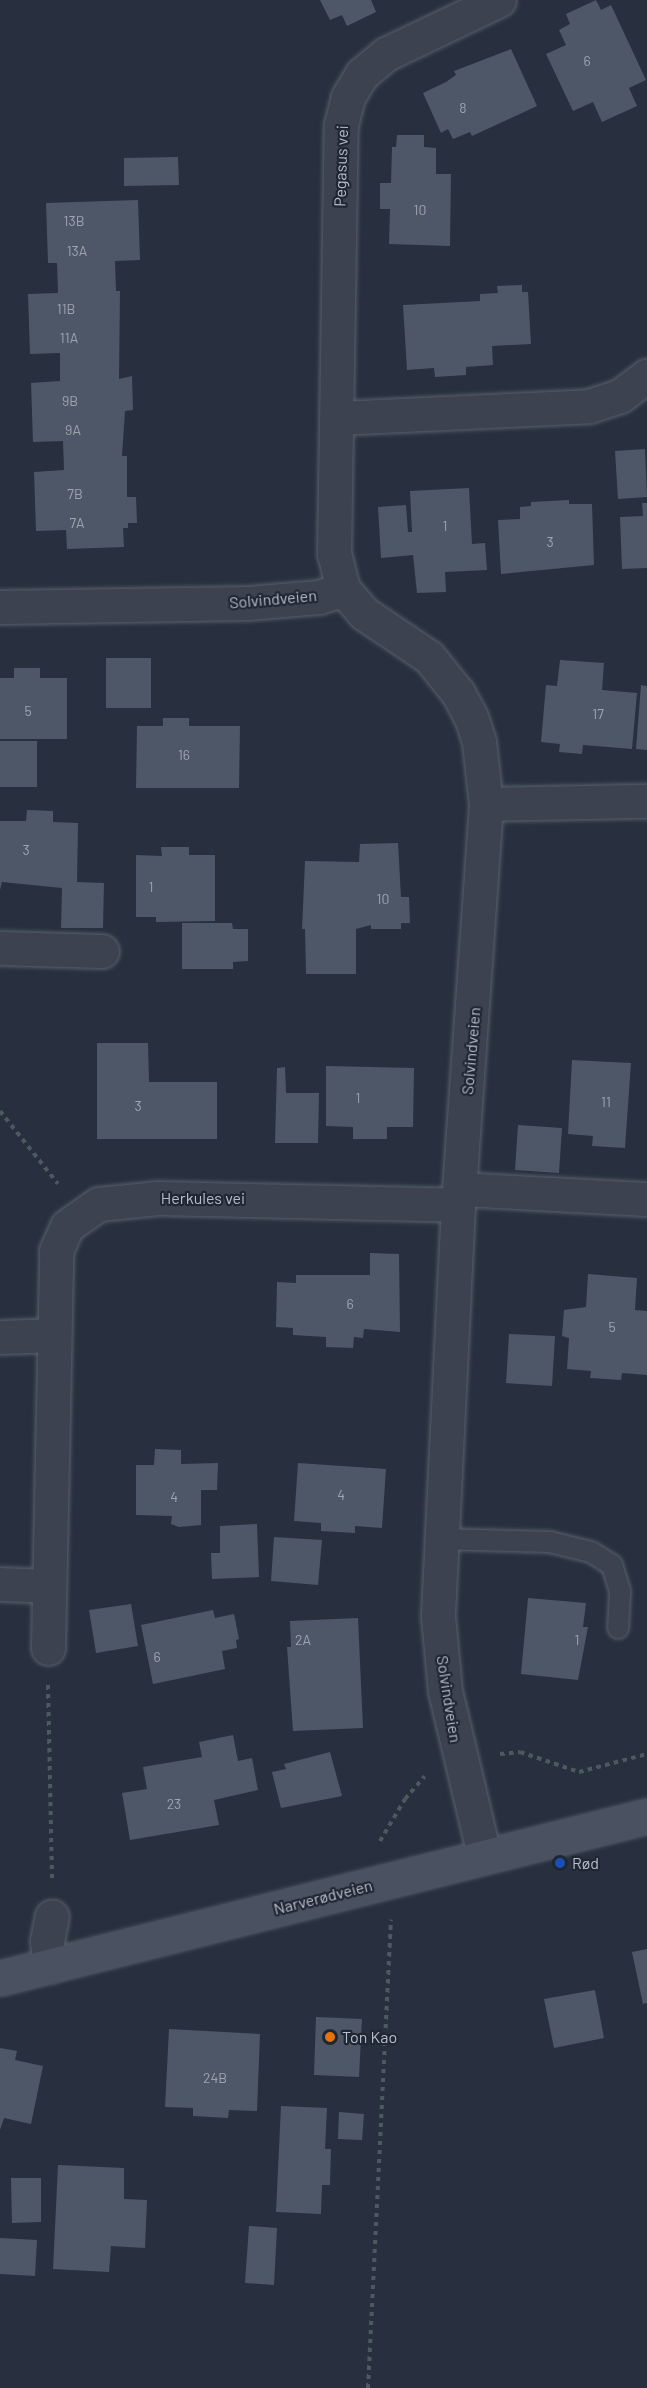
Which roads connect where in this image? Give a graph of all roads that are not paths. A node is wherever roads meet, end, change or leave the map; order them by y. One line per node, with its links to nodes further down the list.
1 (499, 0): 3 (street, Pegasus vei)
2 (647, 376): 3 (street)
3 (338, 418): 4 (street, Pegasus vei)
4 (344, 589): 5 (street, Solvindveien); 7 (street, Solvindveien)
5 (0, 607)
6 (647, 801): 7 (street)
7 (486, 804): 10 (street, Solvindveien)
8 (0, 948): 9 (street)
9 (102, 951)
10 (459, 1197): 11 (street); 12 (street, Herkules vei); 14 (street, Solvindveien)
11 (647, 1199)
12 (54, 1335): 13 (street); 16 (street, Herkules vei)
13 (0, 1336)
14 (439, 1539): 17 (lane); 20 (street, Solvindveien)
15 (0, 1584): 16 (street)
16 (49, 1586): 18 (street, Herkules vei)
17 (618, 1628)
18 (48, 1648)
19 (647, 1816): 20 (main road, Narverødveien)
20 (484, 1856): 22 (main road, Narverødveien)
21 (52, 1916): 22 (street)
22 (50, 1966): 23 (main road, Narverødveien)
23 (0, 1978)

